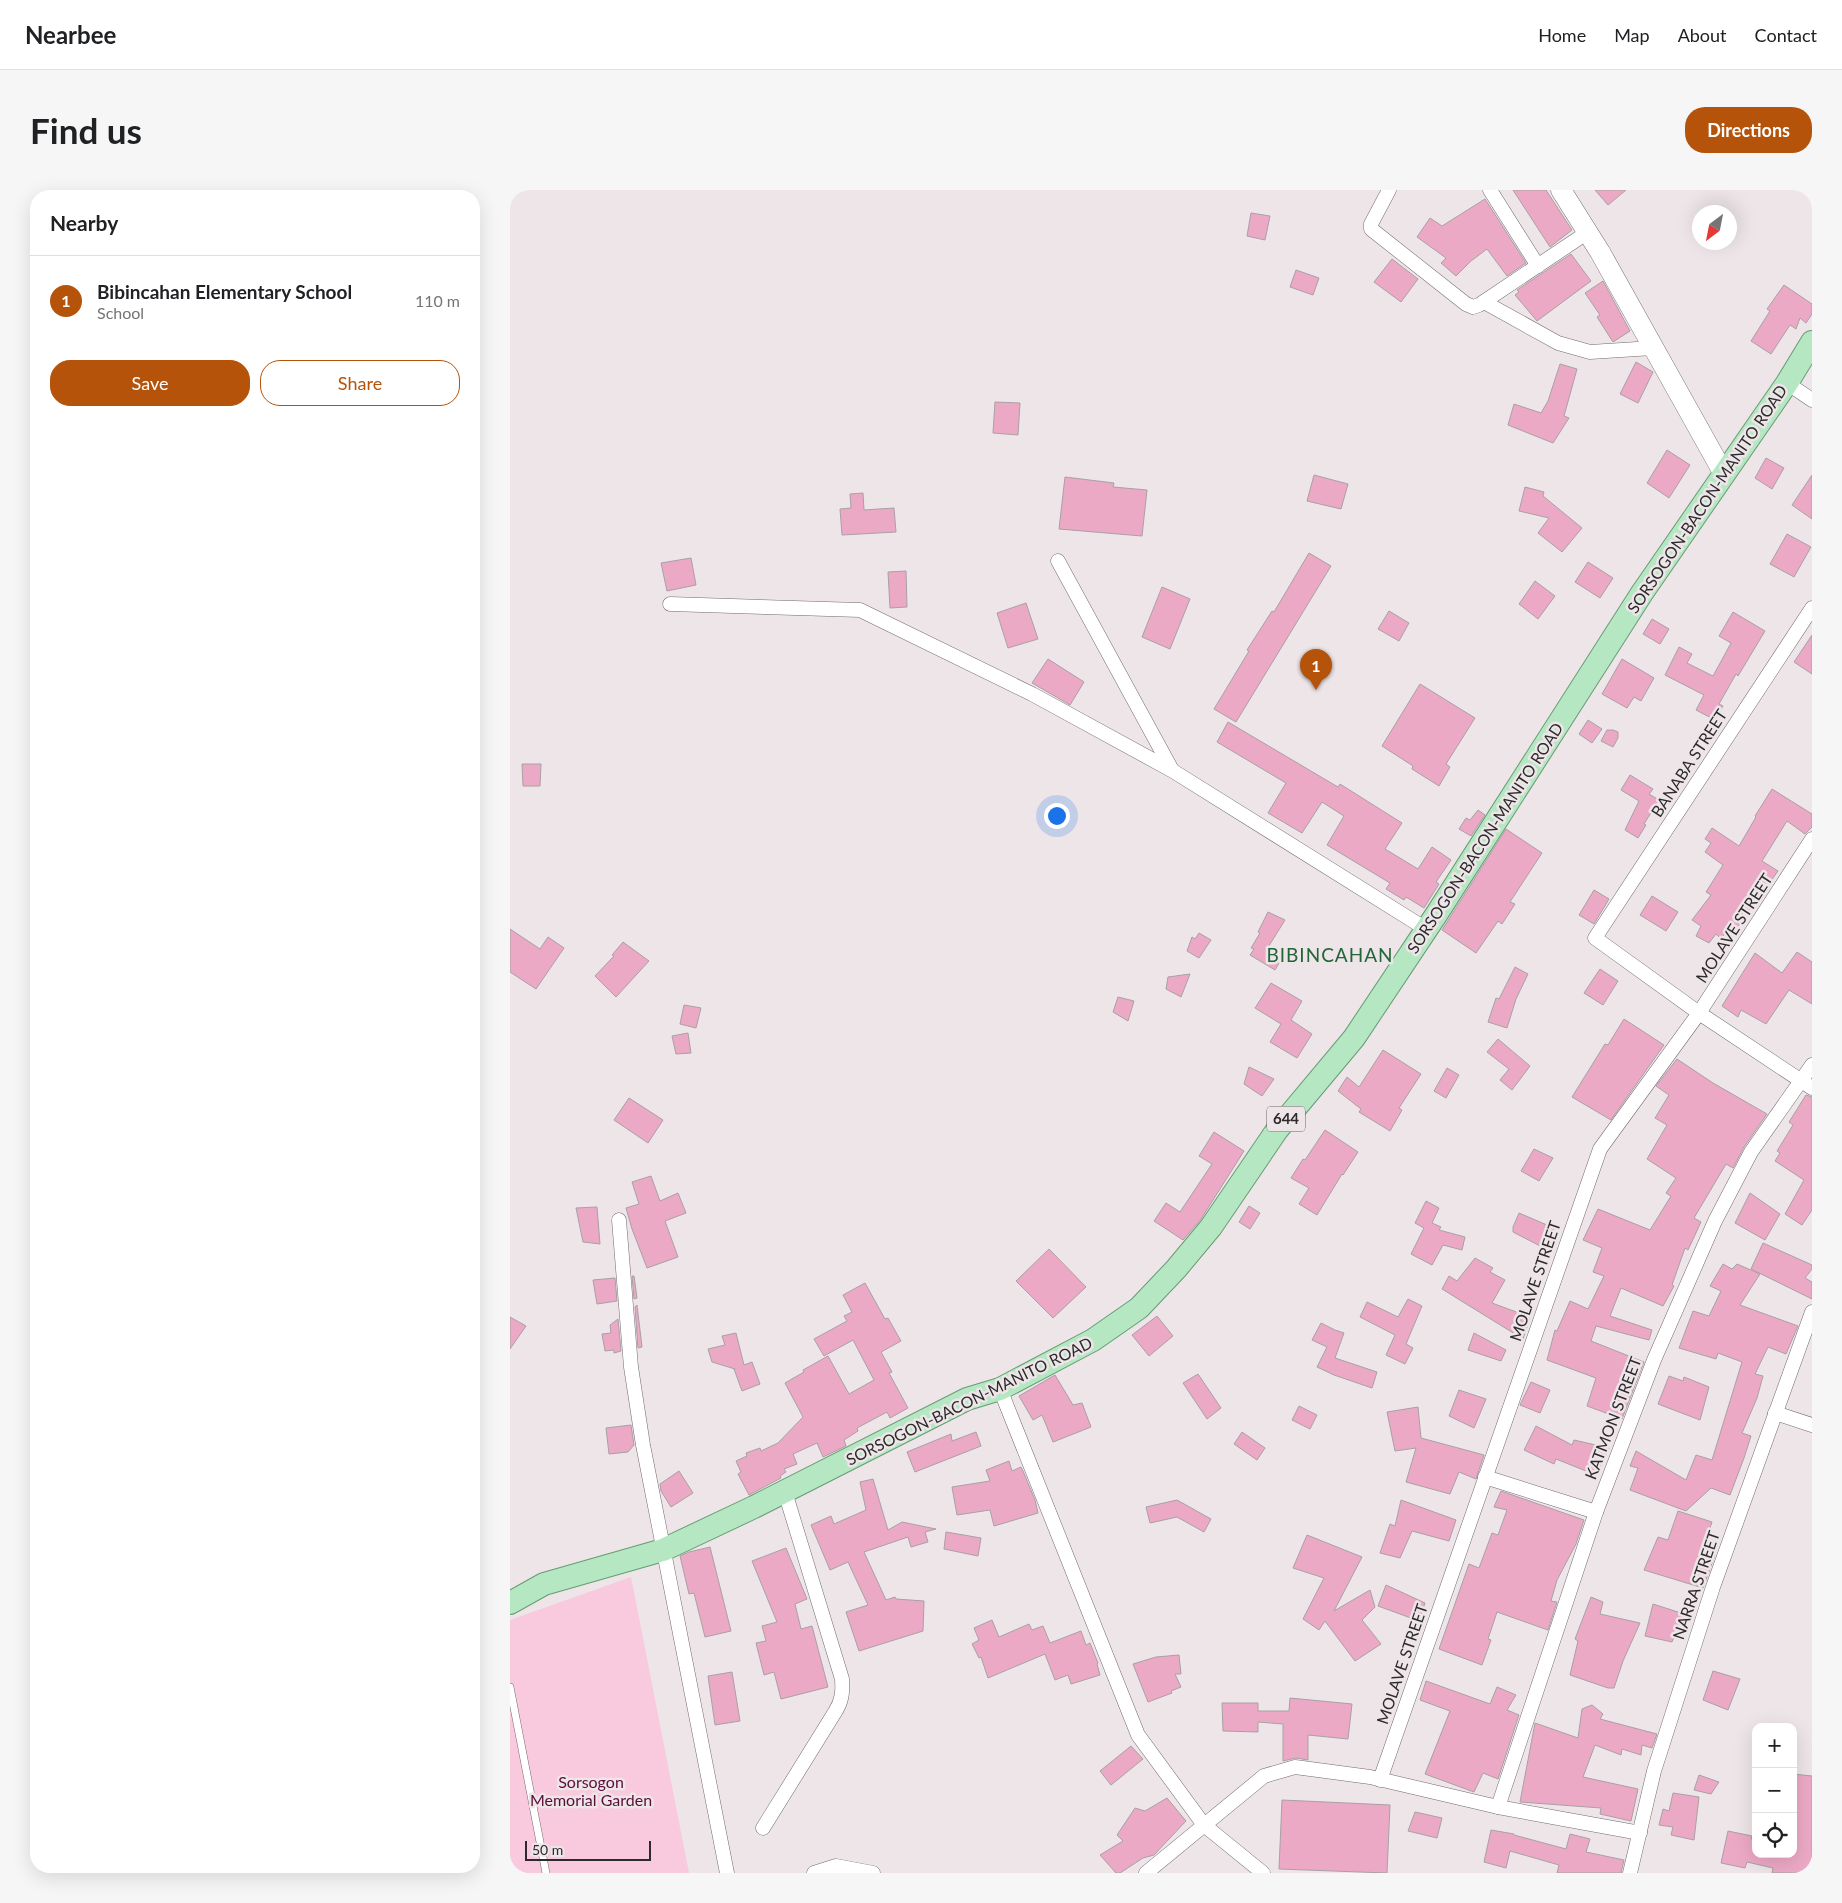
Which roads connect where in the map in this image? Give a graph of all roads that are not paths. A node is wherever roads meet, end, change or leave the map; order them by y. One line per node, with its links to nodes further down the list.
1 (1390, 190): 6 (street)
2 (1490, 190): 5 (street)
3 (1561, 190): 4 (street)
4 (1588, 232): 5 (street); 8 (street)
5 (1538, 266): 6 (street)
6 (1484, 302): 8 (street)
7 (1812, 342): 9 (main road, SORSOGON-BACON-MANITO ROAD / 644)
8 (1653, 348): 11 (street)
9 (1787, 383): 10 (street); 11 (main road, SORSOGON-BACON-MANITO ROAD / 644)
10 (1812, 400)
11 (1724, 474): 17 (main road, SORSOGON-BACON-MANITO ROAD / 644)
12 (1058, 561): 15 (street)
13 (670, 604): 15 (street)
14 (1812, 608): 18 (street, BANABA STREET)
15 (1173, 771): 17 (street)
16 (1812, 840): 18 (street, MOLAVE STREET)
17 (1426, 929): 23 (main road, SORSOGON-BACON-MANITO ROAD / 644)
18 (1699, 1013): 20 (street); 26 (street, MOLAVE STREET)
19 (1812, 1065): 20 (street, KATMON STREET)
20 (1807, 1085): 28 (street, KATMON STREET)
21 (619, 1220): 29 (street)
22 (1812, 1312): 24 (street, NARRA STREET)
23 (1000, 1389): 27 (main road, SORSOGON-BACON-MANITO ROAD / 644); 34 (street)
24 (1775, 1413): 25 (street); 36 (street, NARRA STREET)
25 (1812, 1425)
26 (1485, 1477): 28 (street); 32 (street, MOLAVE STREET)
27 (785, 1492): 29 (main road, SORSOGON-BACON-MANITO ROAD / 644); 35 (street)
28 (1596, 1512): 33 (street, KATMON STREET)
29 (664, 1550): 30 (main road, SORSOGON-BACON-MANITO ROAD / 644); 38 (street)
30 (510, 1603)
31 (510, 1687): 37 (lane)
32 (1380, 1780): 33 (street); 34 (street)
33 (1498, 1807): 36 (street)
34 (1204, 1825): 41 (street); 42 (street)
35 (762, 1828)
36 (1640, 1833): 43 (street, NARRA STREET)
37 (546, 1873)
38 (727, 1873)
39 (814, 1873): 40 (street)
40 (874, 1873)
41 (1146, 1873)
42 (1263, 1873)
43 (1630, 1873)

